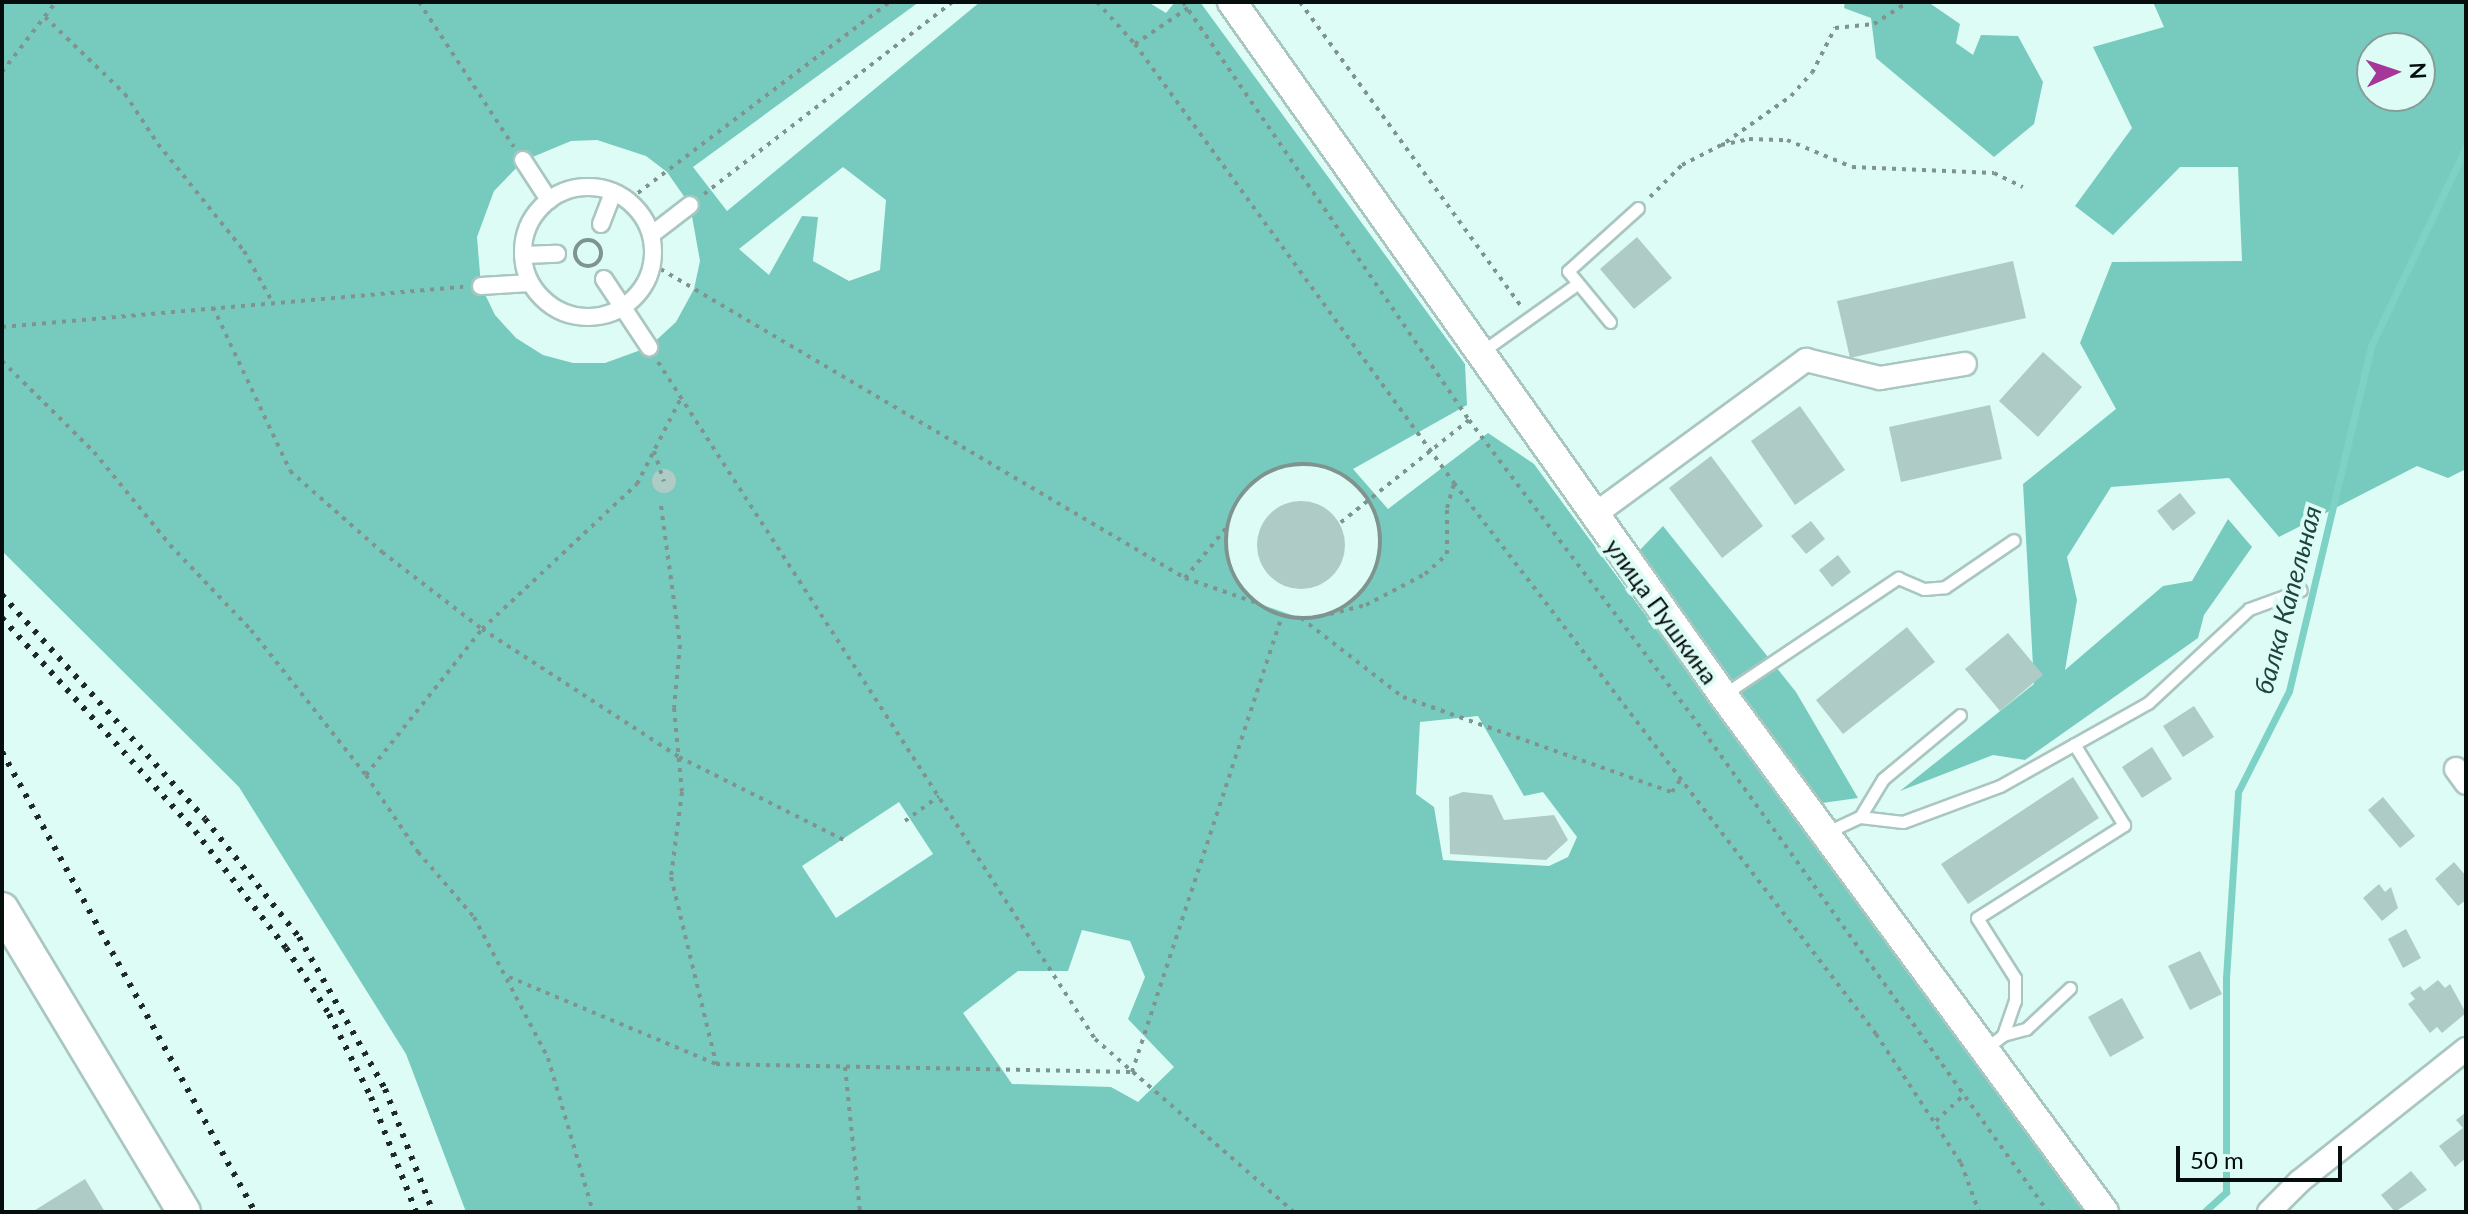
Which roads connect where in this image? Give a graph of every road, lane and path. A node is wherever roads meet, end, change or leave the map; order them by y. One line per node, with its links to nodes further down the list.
1 (56, 2): 11 (path)
2 (419, 2): 15 (path)
3 (890, 2): 19 (path)
4 (952, 2): 20 (path)
5 (1097, 2): 12 (path)
6 (1183, 2): 10 (path)
7 (1232, 2): 39 (street, улица Пушкина)
8 (1300, 2): 35 (path)
9 (1908, 2): 14 (path)
10 (1188, 8): 12 (path); 43 (path)
11 (45, 17): 13 (path); 32 (path)
12 (1135, 44): 45 (path)
13 (2, 72)
14 (1721, 145): 16 (path); 21 (path)
15 (523, 160): 18 (street)
16 (2023, 187)
17 (613, 192): 18 (street); 19 (street); 22 (street)
18 (549, 200): 25 (street)
19 (628, 201): 23 (street)
20 (690, 205): 23 (street)
21 (1638, 208): 30 (lane)
22 (601, 224)
23 (651, 235): 26 (street)
24 (557, 254): 25 (street)
25 (523, 255): 29 (street)
26 (652, 264): 34 (street); 54 (path)
27 (585, 265): 27 (path)
28 (604, 279): 34 (street)
29 (530, 283): 31 (street); 34 (street)
30 (1577, 284): 35 (lane); 36 (lane)
31 (481, 286): 32 (path)
32 (273, 302): 33 (path)
33 (213, 307): 37 (path); 60 (path)
34 (622, 309): 38 (street)
35 (1527, 315): 39 (lane)
36 (1610, 322)
37 (2, 327)
38 (649, 347): 42 (path)
39 (1479, 353): 50 (street, улица Пушкина)
40 (2, 361): 65 (path)
41 (1965, 364): 50 (street)
42 (681, 398): 44 (path); 67 (path)
43 (1469, 420): 45 (path); 80 (path)
44 (654, 451): 46 (path); 60 (path)
45 (1432, 454): 47 (path); 48 (path)
46 (664, 481)
47 (1454, 483): 58 (path); 66 (path)
48 (1370, 502): 51 (path); 52 (path); 58 (path)
49 (661, 506): 64 (path)
50 (1594, 515): 61 (street, улица Пушкина)
51 (1340, 523)
52 (1227, 528): 54 (path); 56 (path)
53 (2014, 540): 61 (lane)
54 (1185, 578): 56 (path)
55 (2301, 590): 63 (lane)
56 (1257, 603): 57 (path)
57 (1282, 615): 59 (path); 79 (path)
58 (1320, 617): 59 (path)
59 (1301, 618): 66 (path)
60 (482, 629): 64 (path); 65 (path)
61 (1723, 695): 70 (street, улица Пушкина)
62 (1960, 715): 68 (lane)
63 (2074, 744): 68 (lane); 75 (lane)
64 (679, 757): 71 (path); 77 (path)
65 (366, 775): 73 (path)
66 (1680, 780): 81 (path)
67 (939, 796): 69 (path); 79 (path)
68 (1860, 817): 70 (lane)
69 (905, 821)
70 (1825, 833): 75 (street, улица Пушкина)
71 (848, 842)
72 (2, 909): 82 (main road)
73 (509, 977): 77 (path); 83 (path)
74 (2070, 988): 75 (lane)
75 (1993, 1043): 88 (street, улица Пушкина)
76 (2466, 1049): 89 (street)
77 (716, 1064): 78 (path)
78 (845, 1067): 79 (path); 84 (path)
79 (1132, 1072): 85 (path)
80 (1964, 1095): 81 (path); 87 (path)
81 (1936, 1121): 86 (path)
82 (184, 1212)
83 (593, 1212)
84 (860, 1212)
85 (1294, 1212)
86 (1979, 1212)
87 (2048, 1212)
88 (2104, 1212)
89 (2269, 1212)

